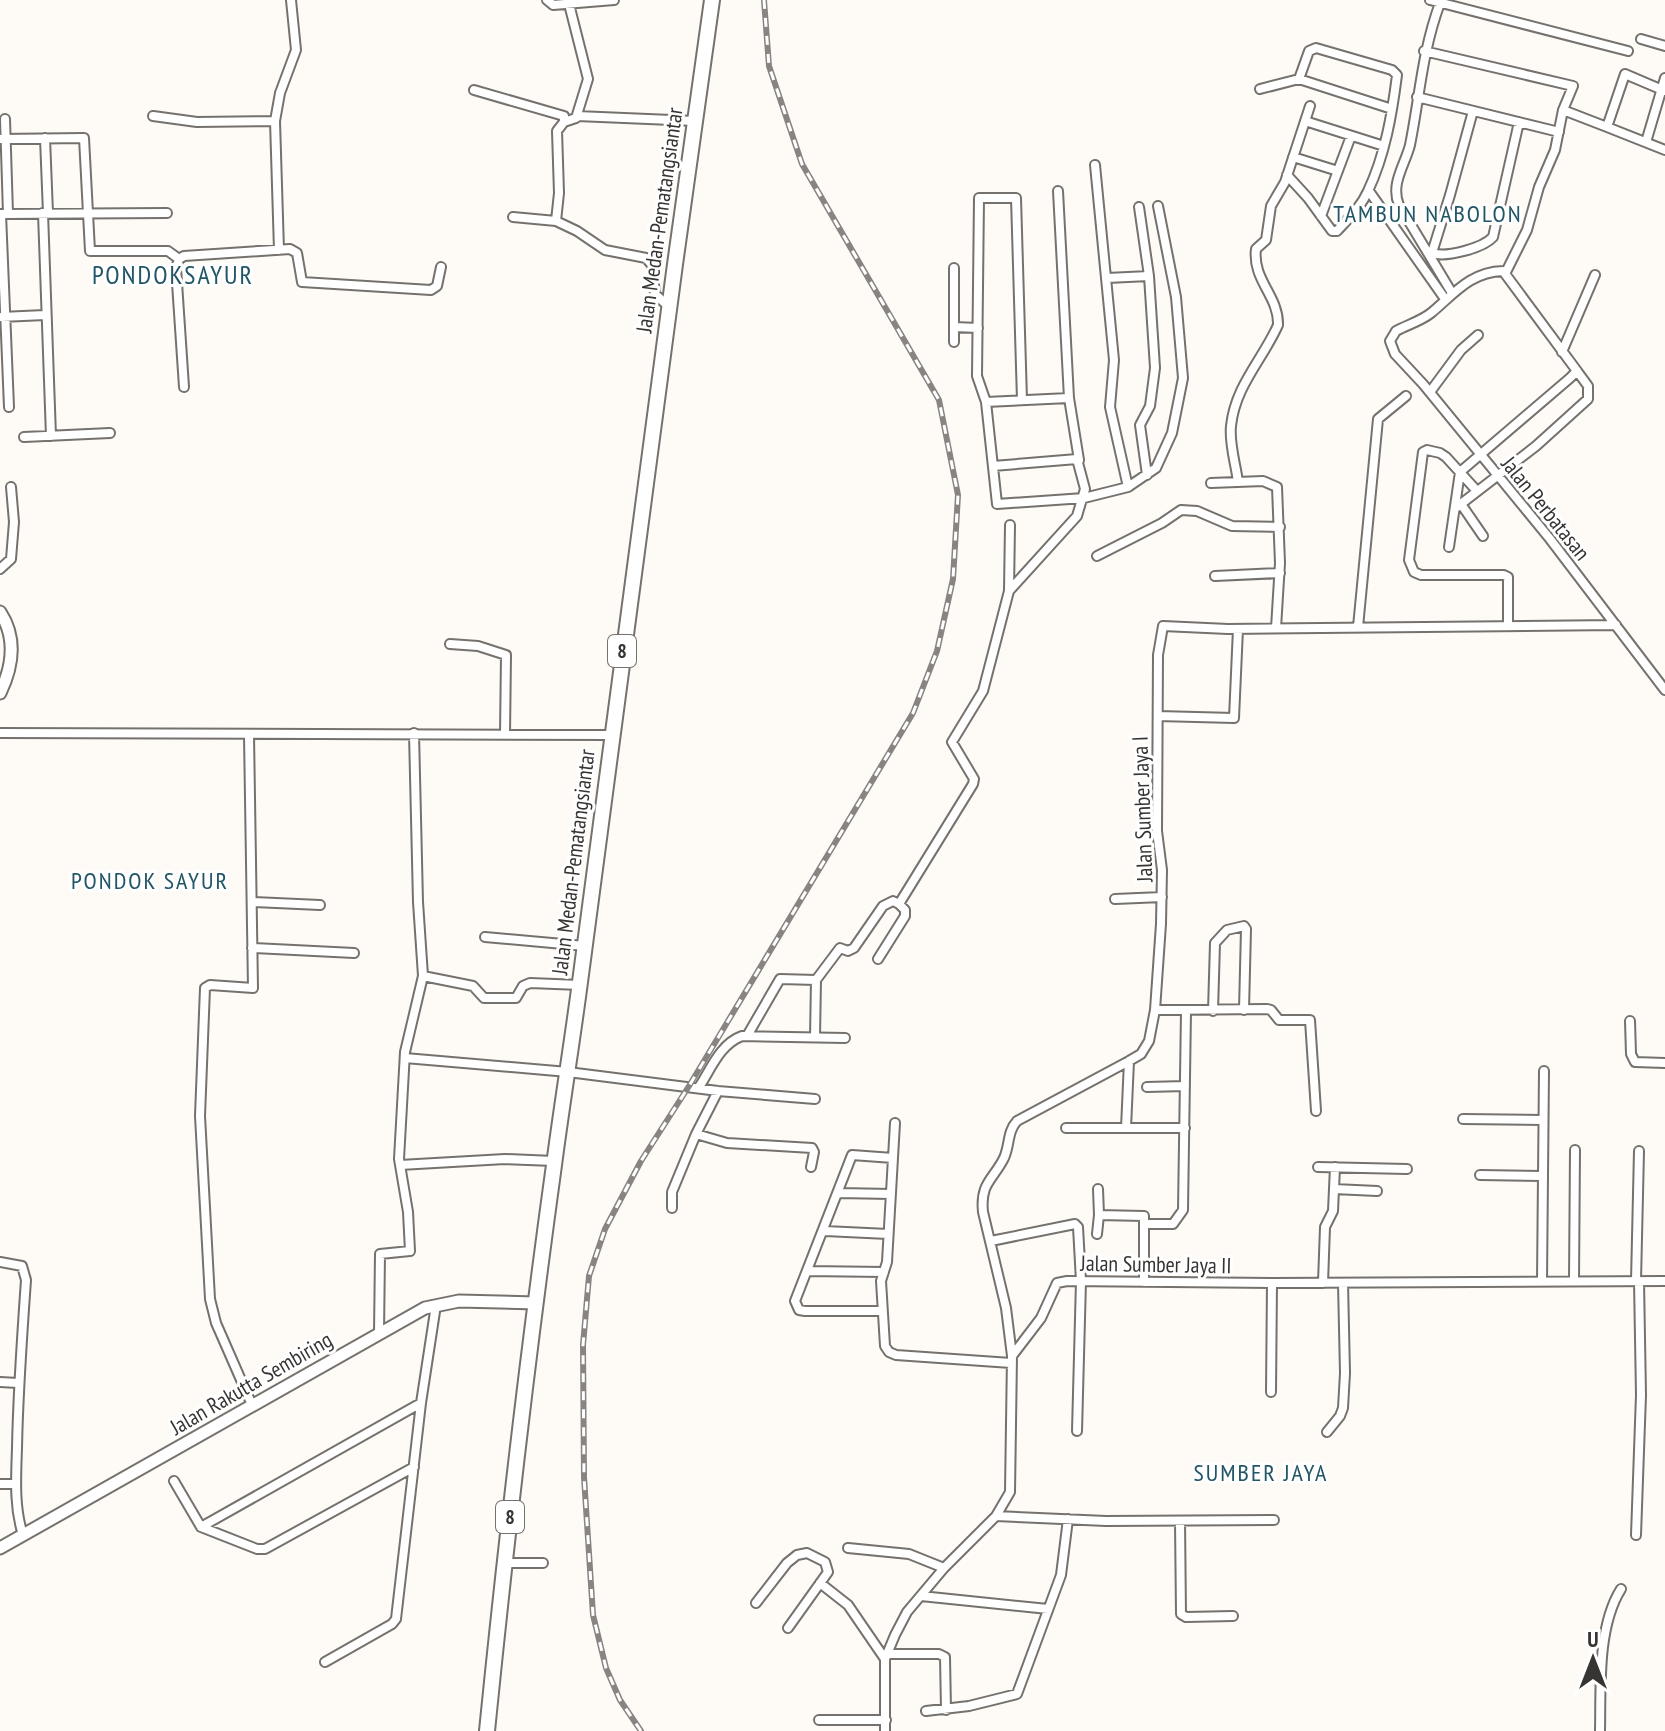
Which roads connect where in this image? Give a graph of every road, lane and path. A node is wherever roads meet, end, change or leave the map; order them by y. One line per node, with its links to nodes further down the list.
1 (291, 0): 25 (street)
2 (547, 0): 7 (street)
3 (614, 0): 7 (street)
4 (712, 0): 26 (highway, Jalan Medan-Pematangsiantar / 8)
5 (1430, 0): 6 (street)
6 (1440, 3): 10 (street); 11 (street)
7 (569, 4): 23 (street)
8 (1641, 39): 9 (street)
9 (1665, 46)
10 (1424, 51): 17 (street); 20 (street)
11 (1628, 51)
12 (1665, 78): 16 (street)
13 (1299, 79): 14 (street); 19 (street); 19 (street)
14 (1260, 89)
15 (474, 90): 28 (street)
16 (1663, 90): 30 (street); 35 (street)
17 (1417, 97): 21 (street); 54 (street)
18 (1310, 106): 27 (street)
19 (1392, 109): 36 (street)
20 (1563, 110): 30 (street); 31 (street)
21 (1473, 111): 29 (street); 54 (street)
22 (153, 116): 25 (street)
23 (577, 116): 26 (street); 28 (street)
24 (5, 119): 33 (street)
25 (275, 121): 53 (street)
26 (695, 121): 63 (highway, Jalan Medan-Pematangsiantar / 8)
27 (1305, 121): 32 (street); 38 (street)
28 (564, 122): 52 (street)
29 (1519, 122): 31 (street); 54 (street)
30 (1607, 127): 35 (street)
31 (1559, 132): 58 (street)
32 (1351, 136): 36 (street); 40 (street)
33 (3, 138): 34 (street); 49 (street)
34 (45, 138): 46 (street); 47 (street)
35 (1646, 142): 37 (street)
36 (1384, 146): 43 (street)
37 (1665, 150)
38 (1293, 157): 40 (street); 41 (street)
39 (1095, 165): 61 (street)
40 (1338, 171): 50 (street)
41 (1287, 175): 50 (street); 88 (street)
42 (1058, 191): 75 (street)
43 (1369, 191): 50 (street); 62 (street)
44 (1158, 206): 86 (street)
45 (1139, 207): 60 (street)
46 (88, 212): 47 (street); 48 (street); 55 (street)
47 (45, 213): 49 (street); 64 (street)
48 (167, 213)
49 (3, 214): 65 (street)
50 (1321, 216)
51 (513, 217): 52 (street)
52 (556, 221): 63 (street)
53 (279, 250): 55 (street); 56 (street)
54 (1431, 255): 62 (street)
55 (179, 259): 72 (street)
56 (441, 267)
57 (954, 268): 66 (street)
58 (1506, 272): 62 (street); 70 (street)
59 (1595, 275): 70 (street)
60 (1149, 276): 61 (street); 86 (street)
61 (1107, 278): 91 (street)
62 (1448, 296): 73 (street, Jalan Perbatasan)
63 (668, 306): 118 (highway, Jalan Medan-Pematangsiantar / 8)
64 (45, 315): 65 (street); 80 (street)
65 (3, 317): 78 (street)
66 (954, 327): 67 (street); 69 (street)
67 (978, 328): 76 (street); 77 (street)
68 (1478, 335): 73 (street)
69 (954, 342)
70 (1562, 352): 71 (street)
71 (1577, 371): 82 (street); 87 (street)
72 (184, 387)
73 (1430, 392): 82 (street, Jalan Perbatasan)
74 (1406, 396): 107 (street)
75 (1069, 398): 76 (street); 83 (street)
76 (1022, 400): 77 (street)
77 (986, 402): 84 (street)
78 (9, 407)
79 (110, 433): 80 (street)
80 (51, 436): 81 (street)
81 (24, 437)
82 (1479, 454): 85 (street); 87 (street, Jalan Perbatasan)
83 (1079, 460): 84 (street); 93 (street)
84 (993, 466): 93 (street)
85 (1460, 472): 92 (street); 94 (street); 105 (street)
86 (1147, 475): 91 (street)
87 (1497, 476): 92 (street); 106 (street, Jalan Perbatasan)
88 (1238, 482): 89 (street); 96 (street)
89 (1211, 483)
90 (11, 487): 100 (street)
91 (1128, 487): 93 (street)
92 (1477, 491): 94 (street)
93 (1084, 498): 103 (street)
94 (1459, 506): 97 (street); 98 (street)
95 (1010, 525): 103 (street)
96 (1280, 527): 99 (street); 101 (street)
97 (1483, 536)
98 (1449, 547)
99 (1097, 556)
100 (0, 569)
101 (1280, 573): 102 (street); 108 (street)
102 (1215, 576)
103 (1009, 591): 122 (street)
104 (0, 612): 112 (main road)
105 (1508, 625): 106 (street, Jalan Sumber Jaya I); 107 (street, Jalan Sumber Jaya I)
106 (1616, 625): 111 (street, Jalan Perbatasan)
107 (1358, 627): 108 (street, Jalan Sumber Jaya I)
108 (1276, 628): 109 (street, Jalan Sumber Jaya I)
109 (1238, 629): 113 (street); 113 (street, Jalan Sumber Jaya I)
110 (450, 644): 116 (street)
111 (1665, 690)
112 (0, 693)
113 (1158, 716): 119 (street, Jalan Sumber Jaya I)
114 (0, 733): 117 (street)
115 (414, 733): 116 (street); 117 (street); 129 (street)
116 (505, 734): 118 (street)
117 (249, 735): 121 (street)
118 (612, 735): 125 (highway, Jalan Medan-Pematangsiantar / 8)
119 (1162, 897): 120 (street); 132 (street, Jalan Sumber Jaya I)
120 (1115, 899)
121 (252, 902): 123 (street); 126 (street)
122 (899, 904): 128 (street); 130 (street)
123 (320, 905)
124 (485, 937): 125 (street)
125 (585, 946): 131 (highway, Jalan Medan-Pematangsiantar / 8)
126 (252, 948): 127 (street); 202 (street)
127 (354, 953)
128 (878, 959)
129 (423, 976): 131 (street); 140 (street)
130 (816, 980): 137 (street); 138 (street)
131 (580, 985): 144 (highway, Jalan Medan-Pematangsiantar / 8)
132 (1155, 1010): 134 (street); 141 (street, Jalan Sumber Jaya I)
133 (1244, 1010): 135 (street); 135 (street); 150 (street)
134 (1186, 1011): 135 (street); 145 (street)
135 (1213, 1011)
136 (1630, 1021): 142 (street)
137 (747, 1036): 138 (street); 146 (street)
138 (815, 1037): 139 (street)
139 (845, 1038)
140 (405, 1058): 144 (street); 162 (street)
141 (1129, 1061): 155 (street); 180 (street, Jalan Sumber Jaya I)
142 (1665, 1063)
143 (1544, 1071): 152 (street)
144 (568, 1072): 146 (street); 161 (highway, Jalan Medan-Pematangsiantar / 8)
145 (1185, 1086): 147 (street); 156 (street)
146 (699, 1087): 148 (street)
147 (1147, 1087)
148 (718, 1091): 149 (street); 157 (street)
149 (815, 1099)
150 (1316, 1111)
151 (1463, 1119): 152 (street)
152 (1543, 1120): 168 (street)
153 (895, 1123): 160 (street)
154 (1066, 1128): 155 (street)
155 (1126, 1128): 156 (street)
156 (1185, 1128): 176 (street)
157 (696, 1134): 163 (street); 174 (street)
158 (1575, 1150): 186 (street)
159 (1639, 1151): 187 (street)
160 (893, 1158): 172 (street); 173 (street)
161 (554, 1161): 162 (street); 193 (highway, Jalan Medan-Pematangsiantar / 8)
162 (400, 1165): 196 (street)
163 (811, 1167)
164 (1318, 1167): 165 (street)
165 (1335, 1167): 166 (street); 170 (street)
166 (1407, 1169)
167 (1480, 1175): 168 (street)
168 (1543, 1176): 185 (street)
169 (1098, 1189): 175 (street)
170 (1334, 1189): 171 (street); 191 (street)
171 (1377, 1191)
172 (839, 1193): 173 (street); 177 (street)
173 (891, 1194): 178 (street)
174 (672, 1208)
175 (1099, 1215): 176 (street); 179 (street)
176 (1145, 1224): 189 (street)
177 (825, 1231): 178 (street); 182 (street)
178 (888, 1234): 183 (street)
179 (1097, 1234)
180 (991, 1241): 184 (street); 197 (street, Jalan Sumber Jaya I)
181 (0, 1262): 199 (street)
182 (807, 1271): 183 (street); 195 (street)
183 (884, 1272): 195 (street)
184 (1081, 1281): 189 (street, Jalan Sumber Jaya II); 197 (street, Jalan Sumber Jaya II); 203 (street)
185 (1542, 1281): 186 (street, Jalan Sumber Jaya II); 192 (street, Jalan Sumber Jaya II)
186 (1574, 1281): 187 (street, Jalan Sumber Jaya II)
187 (1637, 1281): 188 (street, Jalan Sumber Jaya II); 215 (street)
188 (1665, 1281)
189 (1144, 1282): 190 (street, Jalan Sumber Jaya II)
190 (1272, 1283): 191 (street, Jalan Sumber Jaya II); 200 (street)
191 (1323, 1283): 192 (street, Jalan Sumber Jaya II)
192 (1343, 1283): 204 (street)
193 (536, 1303): 194 (main road, Jalan Rakutta Sembiring); 218 (highway, Jalan Medan-Pematangsiantar / 8)
194 (436, 1305): 196 (main road, Jalan Rakutta Sembiring); 201 (street)
195 (882, 1311): 197 (street)
196 (379, 1333): 202 (main road, Jalan Rakutta Sembiring)
197 (1011, 1359): 209 (street)
198 (0, 1382): 199 (street)
199 (18, 1383): 208 (street)
200 (1271, 1392)
201 (421, 1403): 205 (street); 213 (street)
202 (252, 1405): 214 (main road, Jalan Rakutta Sembiring)
203 (1077, 1431)
204 (1327, 1432)
205 (414, 1467): 213 (street); 229 (street)
206 (174, 1481): 213 (street)
207 (0, 1484): 208 (street)
208 (16, 1484): 214 (street)
209 (996, 1516): 210 (street); 220 (street)
210 (1068, 1519): 212 (street); 225 (street)
211 (1274, 1520): 212 (street)
212 (1180, 1521): 226 (street)
213 (201, 1527)
214 (23, 1535): 216 (main road, Jalan Rakutta Sembiring)
215 (1636, 1535)
216 (0, 1548)
217 (848, 1548): 220 (street)
218 (505, 1563): 219 (street); 234 (highway, Jalan Medan-Pematangsiantar / 8)
219 (543, 1563)
220 (944, 1568): 223 (street)
221 (820, 1583): 224 (street); 227 (street); 228 (street)
222 (1621, 1589): 236 (street)
223 (921, 1596): 225 (street); 228 (street)
224 (756, 1603)
225 (1048, 1609): 230 (street)
226 (1233, 1616)
227 (788, 1628)
228 (886, 1657): 230 (street); 233 (street)
229 (325, 1662)
230 (946, 1710): 231 (street)
231 (926, 1711)
232 (819, 1720): 233 (street)
233 (886, 1720): 235 (street)
234 (487, 1731)
235 (885, 1731)
236 (1600, 1731)

